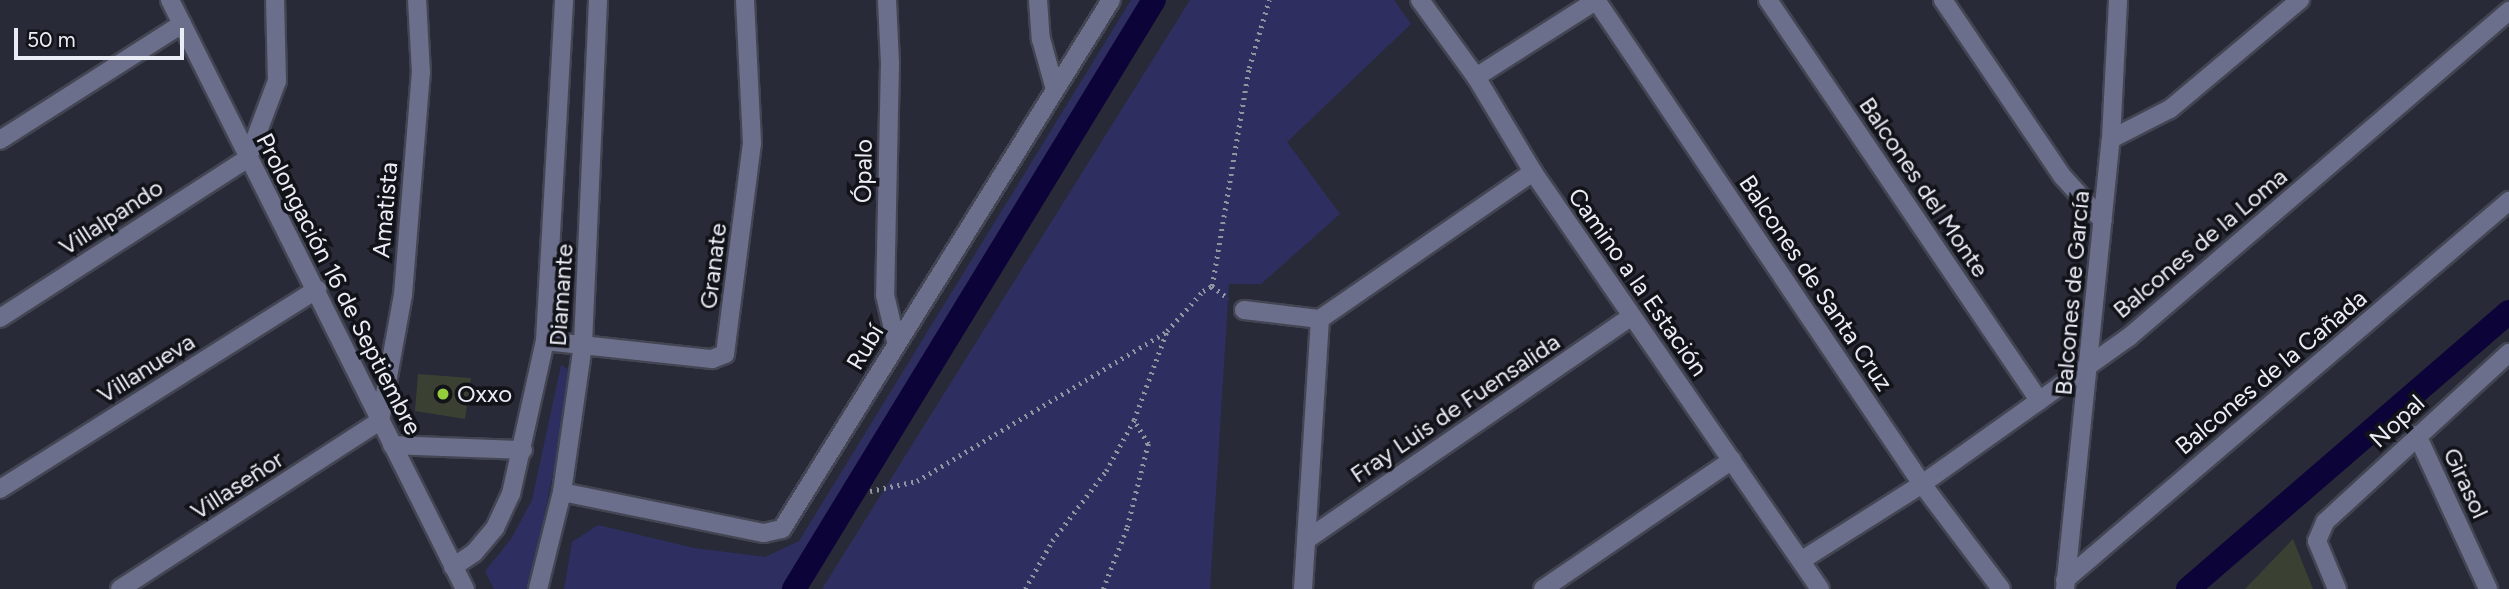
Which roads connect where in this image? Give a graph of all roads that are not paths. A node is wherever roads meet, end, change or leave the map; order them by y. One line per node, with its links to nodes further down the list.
1 (170, 0): 17 (street, Prolongación 16 de Septiembre)
2 (275, 0): 22 (street)
3 (417, 0): 37 (street, Amatista)
4 (564, 0): 31 (street, Diamante)
5 (597, 0): 33 (street, Diamante)
6 (745, 0): 33 (street, Granate)
7 (887, 0): 32 (street, Ópalo)
8 (1038, 0): 19 (street)
9 (1111, 0): 19 (street, Rubí)
10 (1420, 0): 18 (street, Camino a la Estación)
11 (1596, 0): 18 (street); 42 (street, Balcones de Santa Cruz)
12 (1768, 0): 36 (street, Balcones del Monte)
13 (1943, 0): 25 (street)
14 (2118, 0): 20 (street, Balcones de García)
15 (2300, 0): 20 (street)
16 (2509, 11): 35 (street, Balcones de la Loma)
17 (181, 24): 21 (street); 22 (street, Prolongación 16 de Septiembre)
18 (1476, 77): 23 (street, Camino a la Estación)
19 (1054, 86): 32 (street, Rubí)
20 (2111, 139): 25 (street, Balcones de García)
21 (0, 140)
22 (248, 158): 26 (street, Prolongación 16 de Septiembre); 29 (street, Villalpando)
23 (1533, 173): 28 (street, Camino a la Estación); 30 (street)
24 (2509, 201): 48 (street, Balcones de la Cañada)
25 (2103, 221): 35 (street, Balcones de García)
26 (317, 289): 37 (street, Prolongación 16 de Septiembre); 43 (street, Villanueva)
27 (1244, 310): 30 (street)
28 (1631, 317): 41 (street, Camino a la Estación); 45 (street, Fray Luis de Fuensalida)
29 (0, 318)
30 (1320, 319): 45 (street)
31 (545, 341): 33 (street, Granate); 40 (street, Diamante)
32 (896, 341): 44 (street, Rubí)
33 (583, 344): 44 (street, Diamante)
34 (2509, 353): 38 (street, Nopal)
35 (2090, 365): 36 (street, Balcones de la Loma); 48 (street, Balcones de García)
36 (2039, 401): 42 (street, Balcones de la Loma)
37 (380, 421): 39 (street, Prolongación 16 de Septiembre); 49 (street, Villaseñor)
38 (2417, 435): 56 (street, Nopal); 57 (street, Girasol)
39 (392, 445): 40 (street); 47 (street, Prolongación 16 de Septiembre)
40 (523, 450): 47 (street, Diamante)
41 (1732, 460): 46 (street, Camino a la Estación); 53 (street)
42 (1922, 484): 46 (street, Balcones de la Loma); 55 (street, Balcones de Santa Cruz)
43 (0, 489)
44 (562, 492): 51 (street, Diamante)
45 (1306, 540): 52 (street)
46 (1802, 560): 54 (street, Camino a la Estación)
47 (453, 567): 50 (street, Prolongación 16 de Septiembre)
48 (2065, 584)
49 (120, 589)
50 (465, 589)
51 (538, 589)
52 (1303, 589)
53 (1543, 589)
54 (1820, 589)
55 (2001, 589)
56 (2337, 589)
57 (2488, 589)

